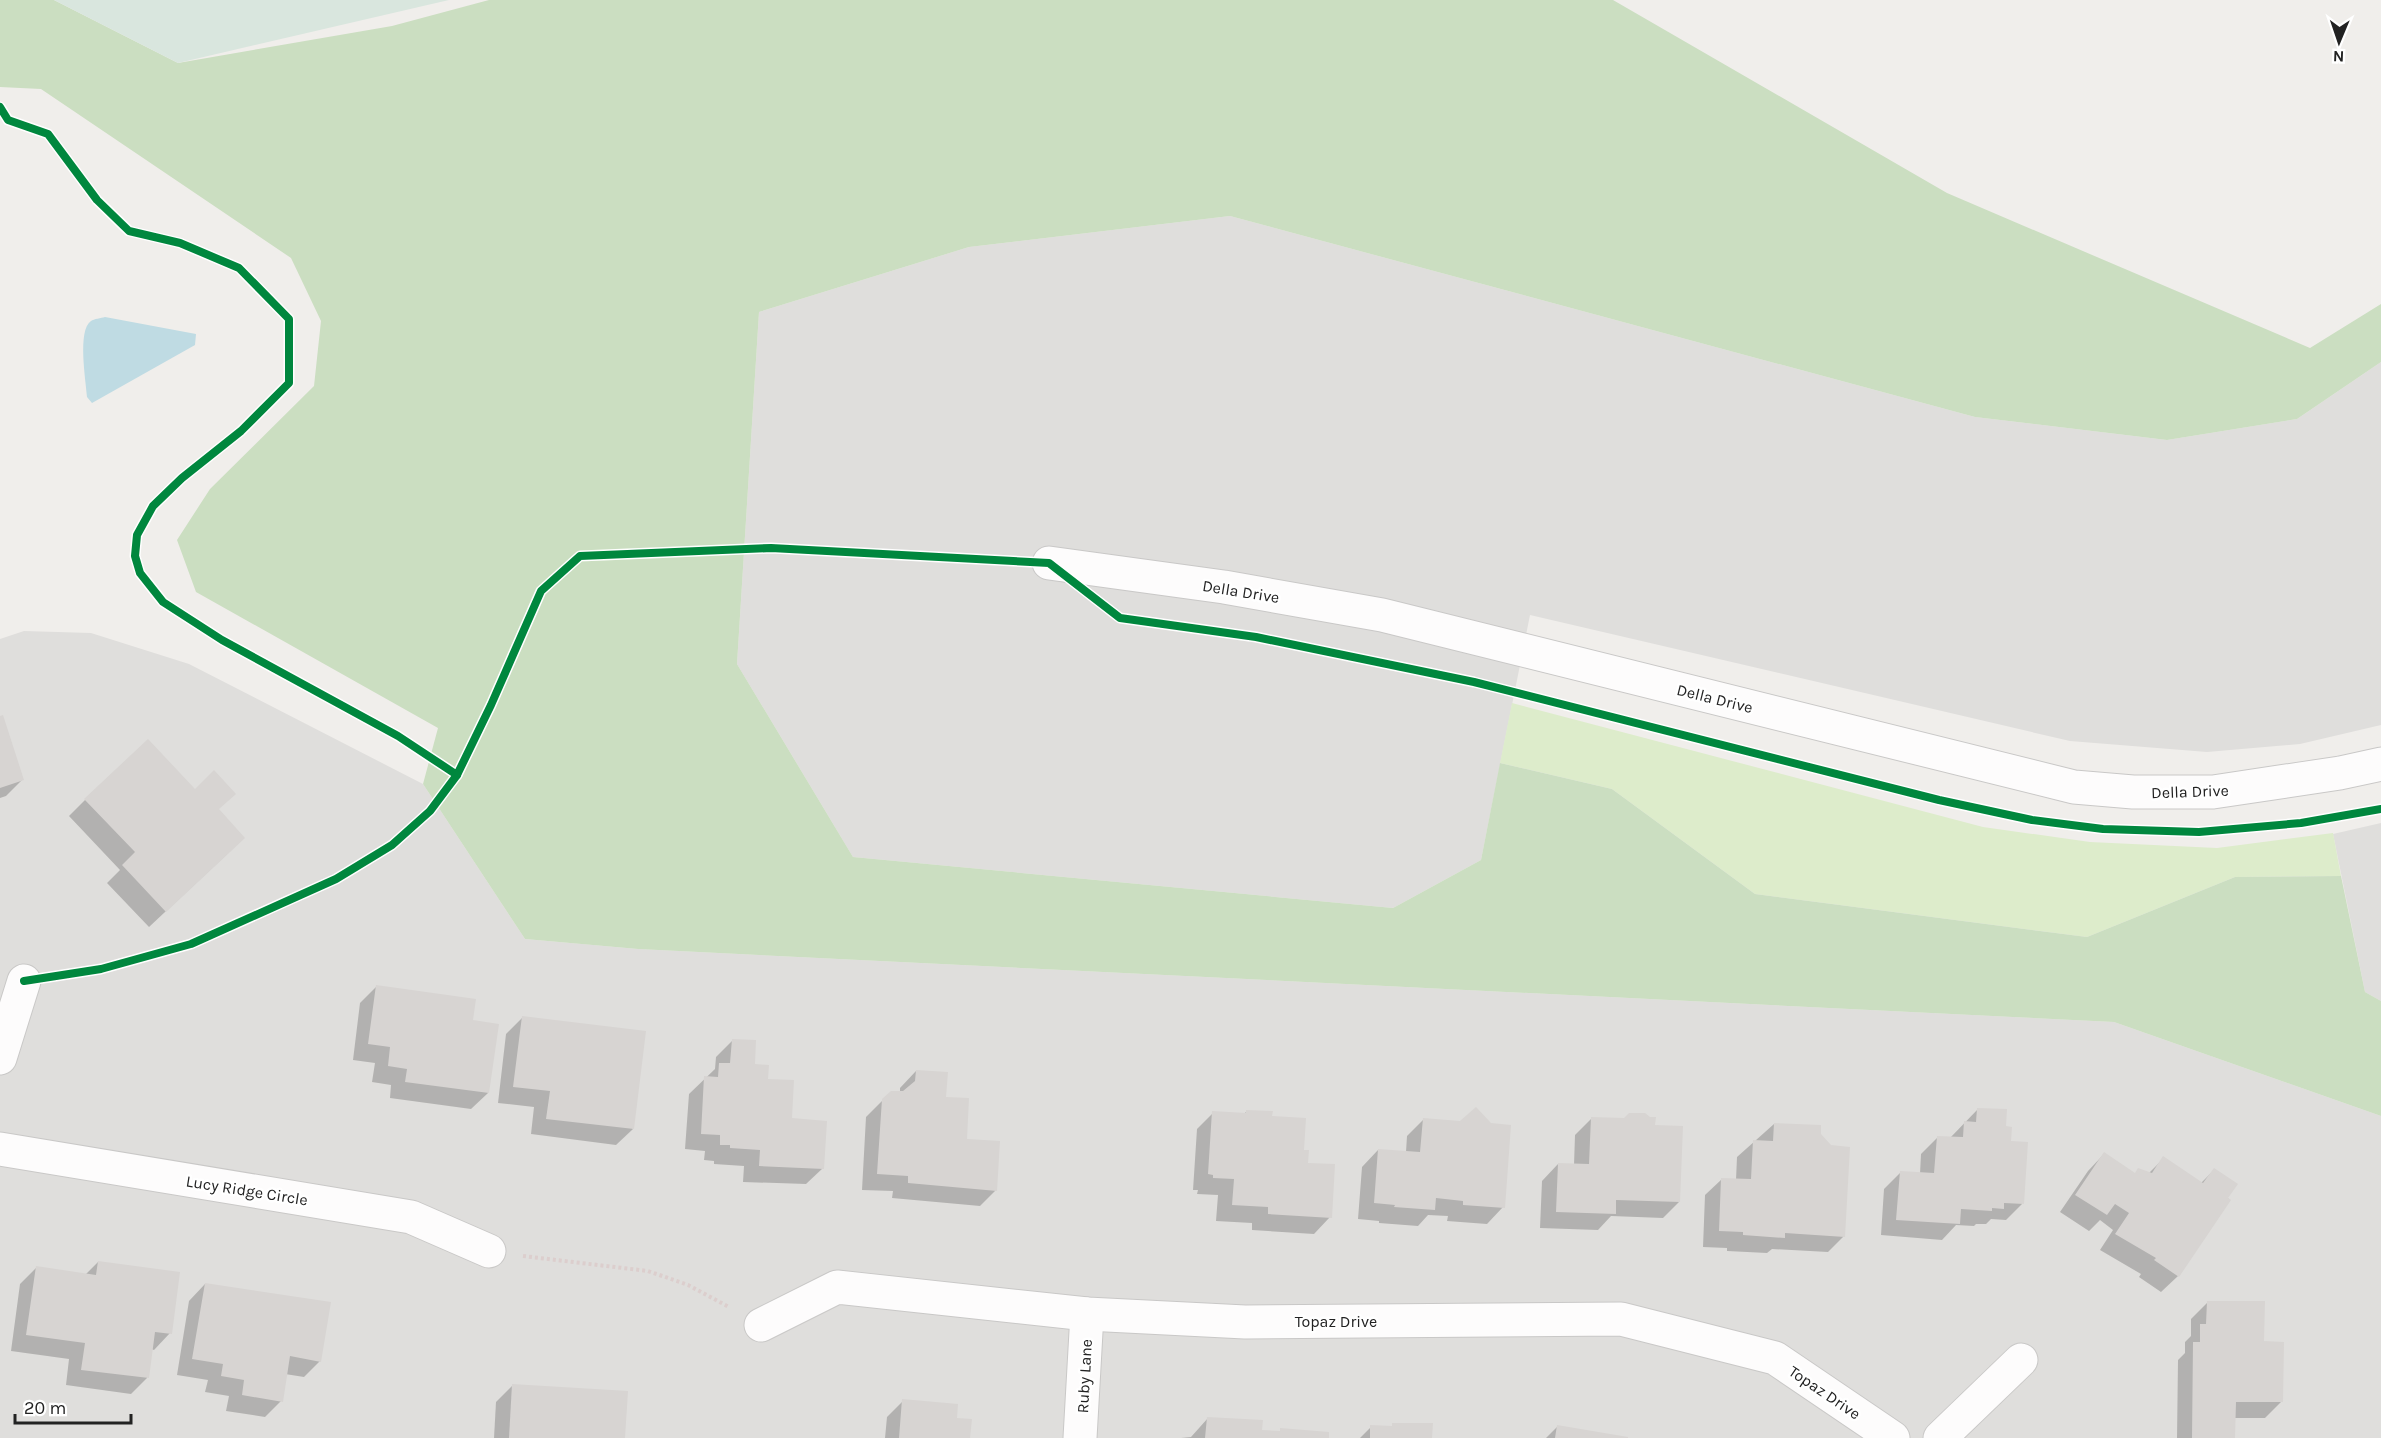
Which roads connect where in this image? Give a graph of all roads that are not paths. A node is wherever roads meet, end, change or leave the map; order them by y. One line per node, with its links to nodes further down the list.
1 (1049, 563): 2 (street, Della Drive)
2 (2381, 764)
3 (24, 981): 4 (street)
4 (0, 1058)
5 (0, 1149): 6 (street, Lucy Ridge Circle)
6 (489, 1251)
7 (1088, 1314): 8 (street, Topaz Drive); 10 (street, Ruby Lane); 11 (street, Topaz Drive)
8 (761, 1325)
9 (2021, 1360): 12 (street)
10 (1080, 1438)
11 (1893, 1438)
12 (1940, 1438)

